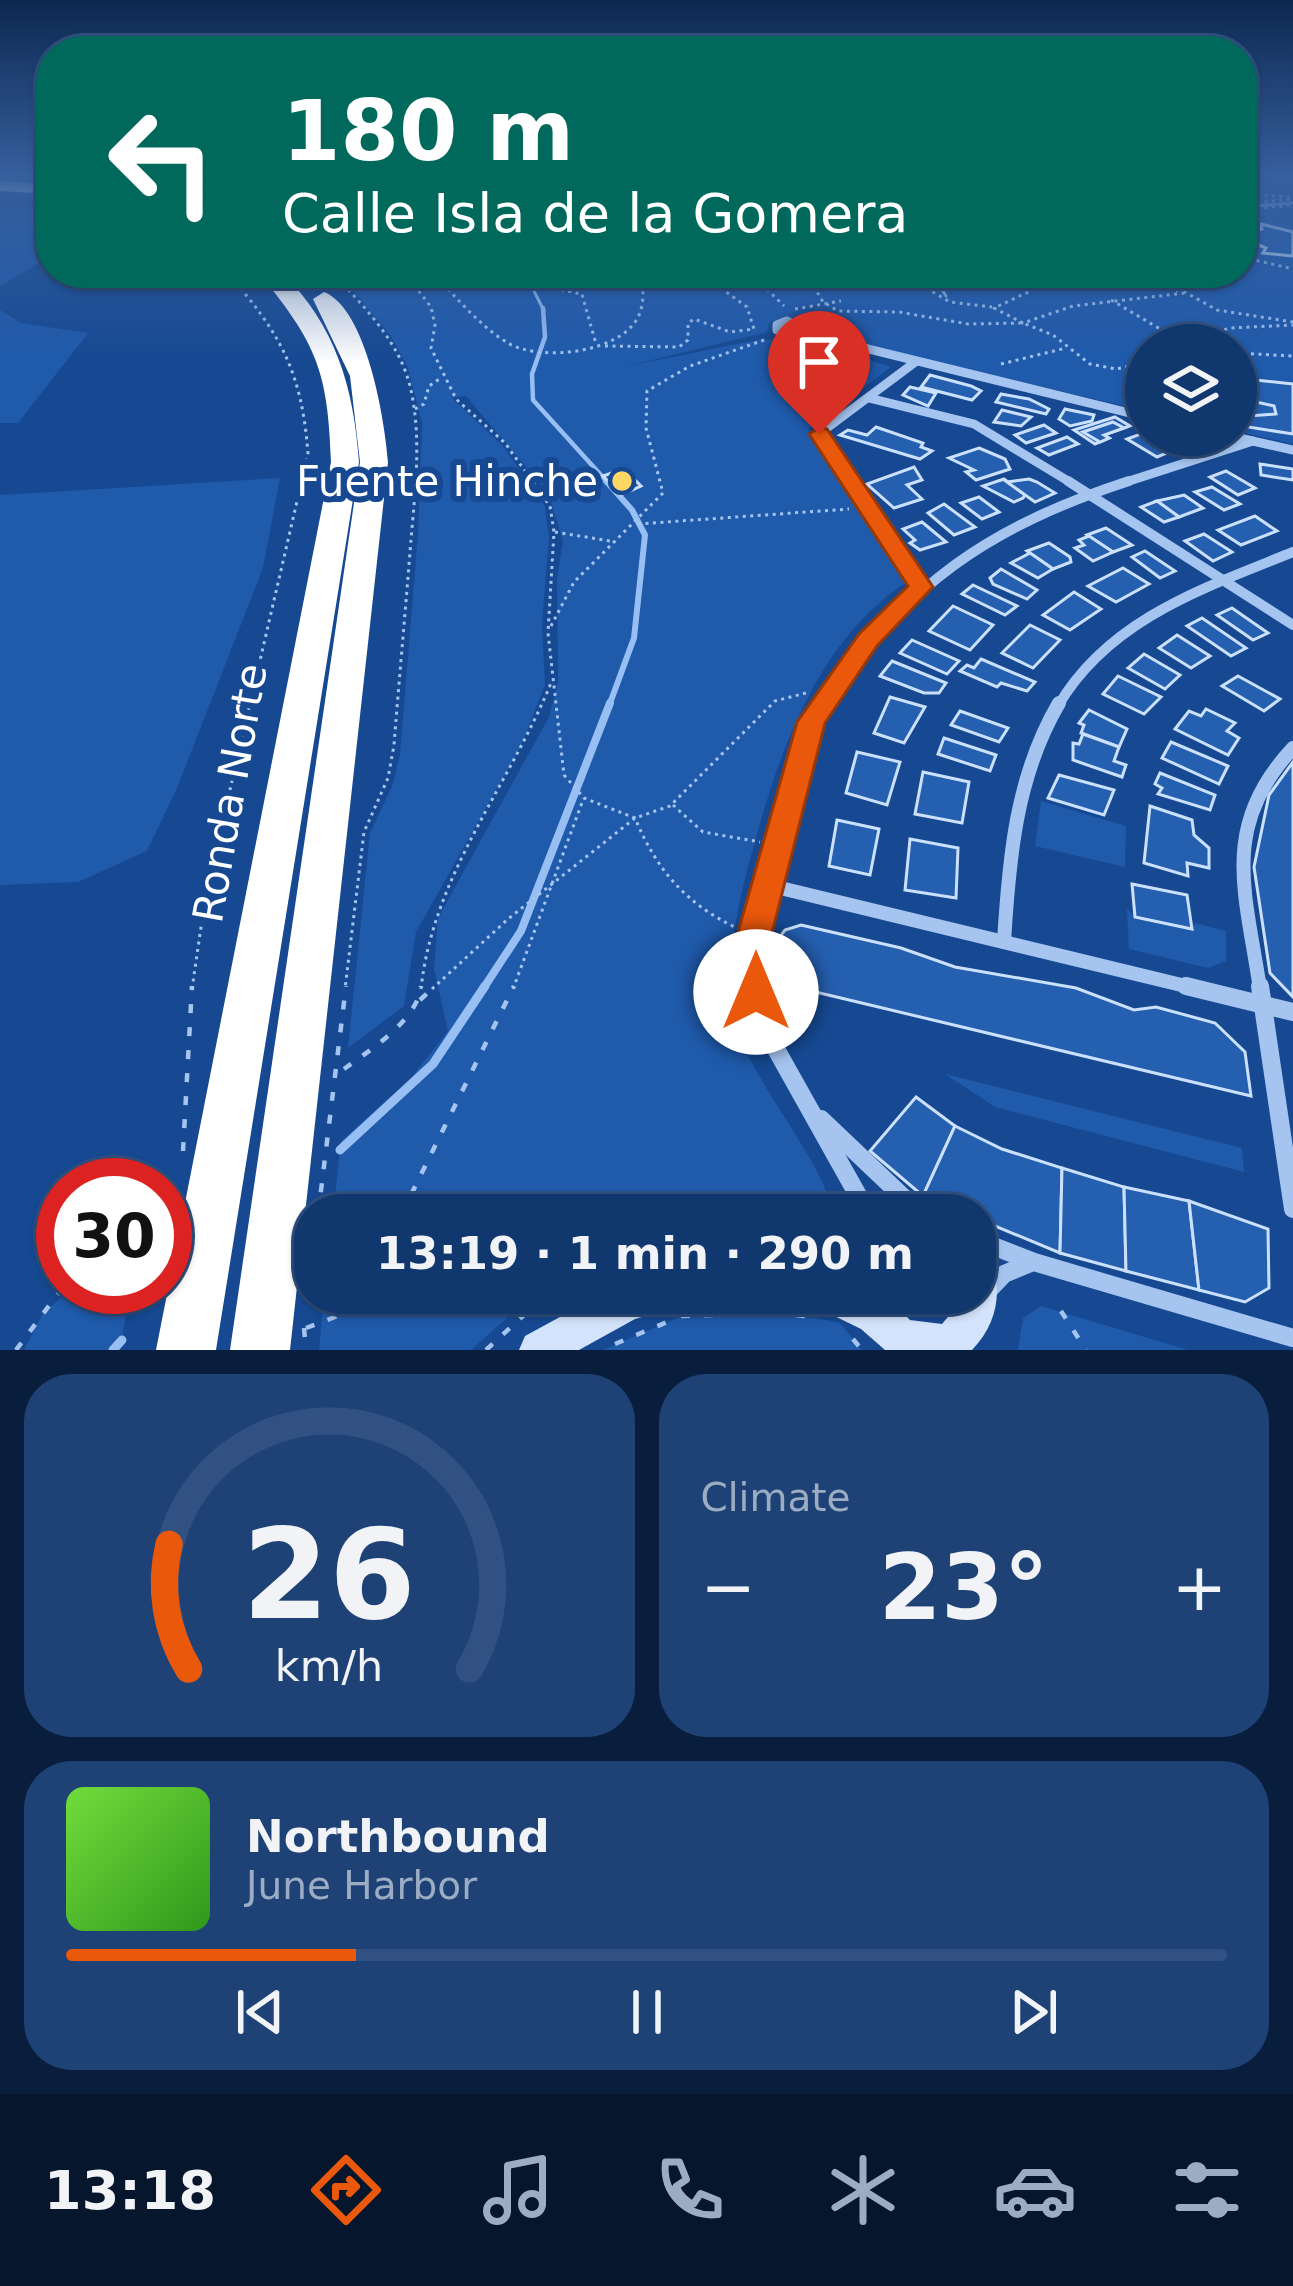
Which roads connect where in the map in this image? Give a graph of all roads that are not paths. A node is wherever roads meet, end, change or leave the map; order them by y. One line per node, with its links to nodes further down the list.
1 (285, 288): 34 (highway, Ronda Norte)
2 (314, 288): 35 (highway)
3 (803, 333): 3 (street); 4 (street)
4 (914, 363): 5 (street); 6 (street)
5 (869, 398): 10 (street); 12 (street)
6 (1125, 412)
7 (1257, 442): 8 (street)
8 (1293, 450)
9 (1209, 456): 10 (street)
10 (1092, 496): 13 (street); 14 (street)
11 (1293, 552): 14 (street)
12 (908, 566): 13 (street); 15 (street)
13 (943, 569): 15 (street)
14 (1224, 581): 16 (street); 19 (street)
15 (921, 587): 18 (street)
16 (1293, 626)
17 (1293, 748): 20 (street)
18 (768, 885): 19 (street); 22 (street)
19 (1004, 942): 20 (street)
20 (1262, 1005): 21 (street); 25 (street)
21 (1293, 1012)
22 (812, 1110): 23 (street); 24 (street)
23 (858, 1194)
24 (900, 1194)
25 (1293, 1209)
26 (996, 1247): 27 (street)
27 (1034, 1262): 28 (street); 32 (street)
28 (996, 1284)
29 (605, 1314): 36 (main road)
30 (971, 1314): 33 (main road)
31 (862, 1323): 33 (main road)
32 (1293, 1338)
33 (909, 1346)
34 (186, 1350)
35 (260, 1350)
36 (538, 1350)

